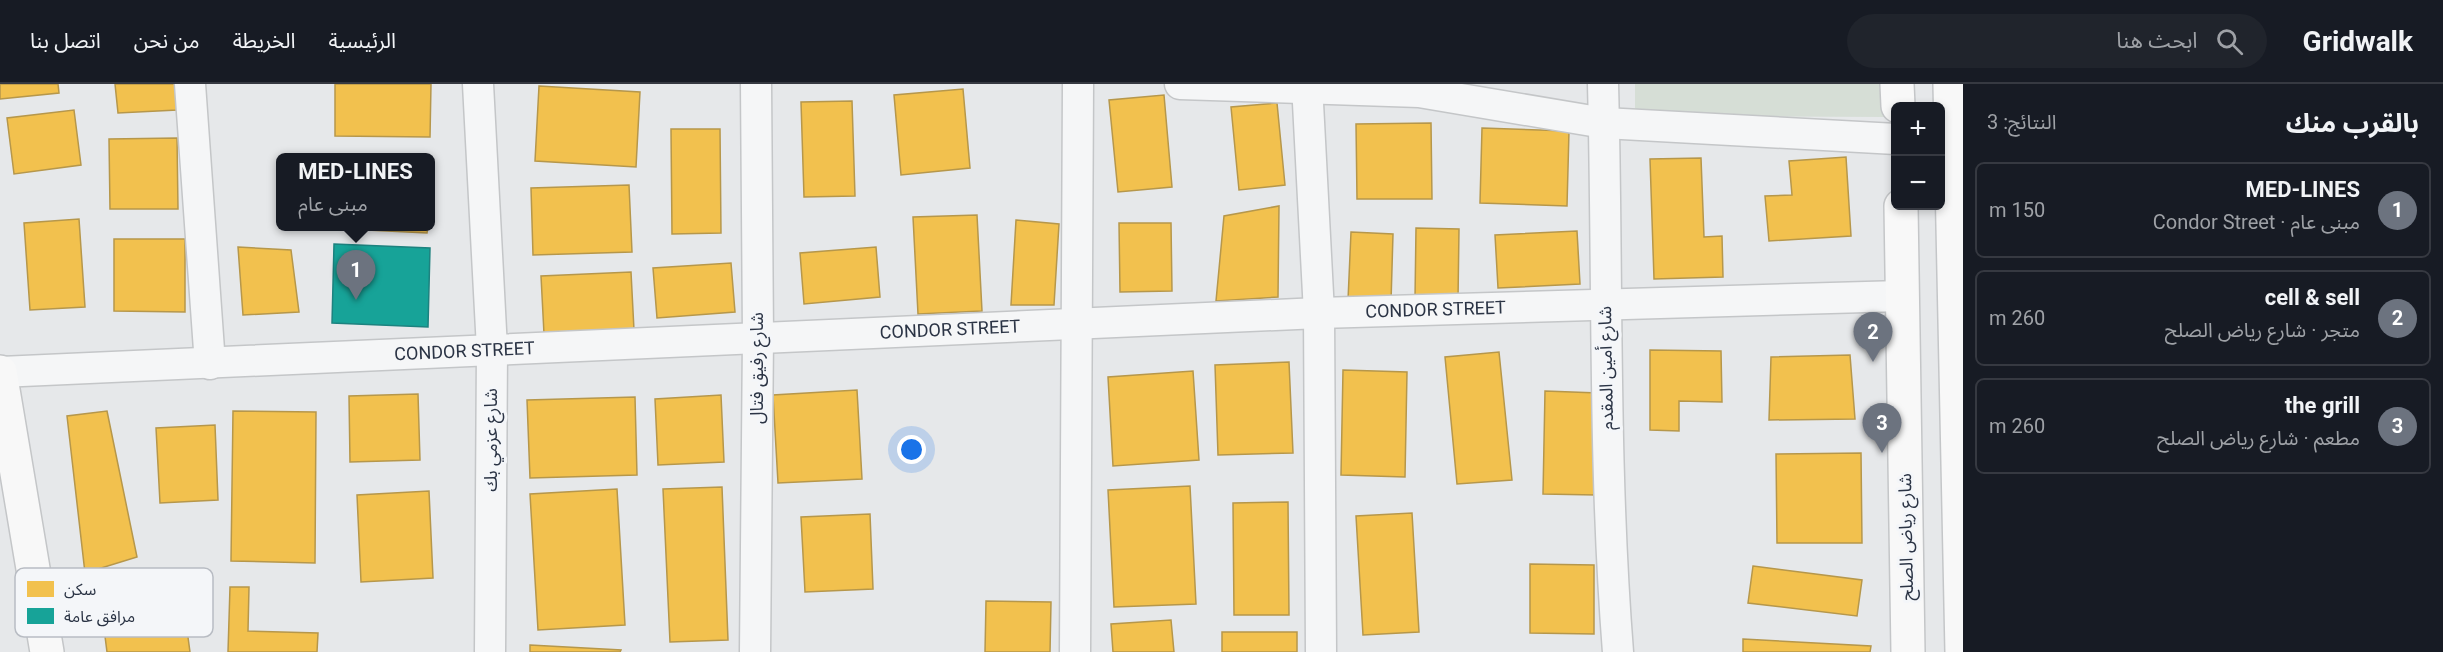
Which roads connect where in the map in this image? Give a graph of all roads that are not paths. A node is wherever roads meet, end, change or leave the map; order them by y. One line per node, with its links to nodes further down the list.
1 (190, 84): 21 (street)
2 (478, 84): 20 (street, شارع عزمي بك)
3 (756, 84): 19 (street, شارع رفيق فتال)
4 (1078, 84): 18 (street)
5 (1180, 84): 9 (street)
6 (1603, 84): 11 (street, شارع أمين المقدم)
7 (1897, 84): 10 (street)
8 (1950, 84): 14 (street)
9 (1307, 87): 11 (street); 17 (street)
10 (1898, 102)
11 (1604, 123): 12 (street); 16 (street, شارع أمين المقدم)
12 (1891, 139)
13 (1901, 210): 15 (street, شارع رياض الصلح)
14 (1958, 226): 25 (street)
15 (1901, 296): 16 (street, CONDOR STREET); 33 (street, شارع رياض الصلح)
16 (1605, 305): 17 (street, CONDOR STREET); 32 (street, شارع أمين المقدم)
17 (1319, 312): 18 (street, CONDOR STREET); 31 (street)
18 (1076, 323): 19 (street, CONDOR STREET); 30 (street)
19 (758, 337): 20 (street, CONDOR STREET); 29 (street, شارع رفيق فتال)
20 (492, 349): 21 (street, CONDOR STREET); 28 (street, شارع عزمي بك)
21 (210, 363): 22 (street, CONDOR STREET)
22 (0, 372): 23 (street)
23 (10, 493): 24 (street)
24 (27, 568)
25 (1962, 585): 34 (street)
26 (44, 637): 27 (street)
27 (47, 652)
28 (490, 652)
29 (755, 652)
30 (1075, 652)
31 (1321, 652)
32 (1618, 652)
33 (1908, 652)
34 (1962, 652)

